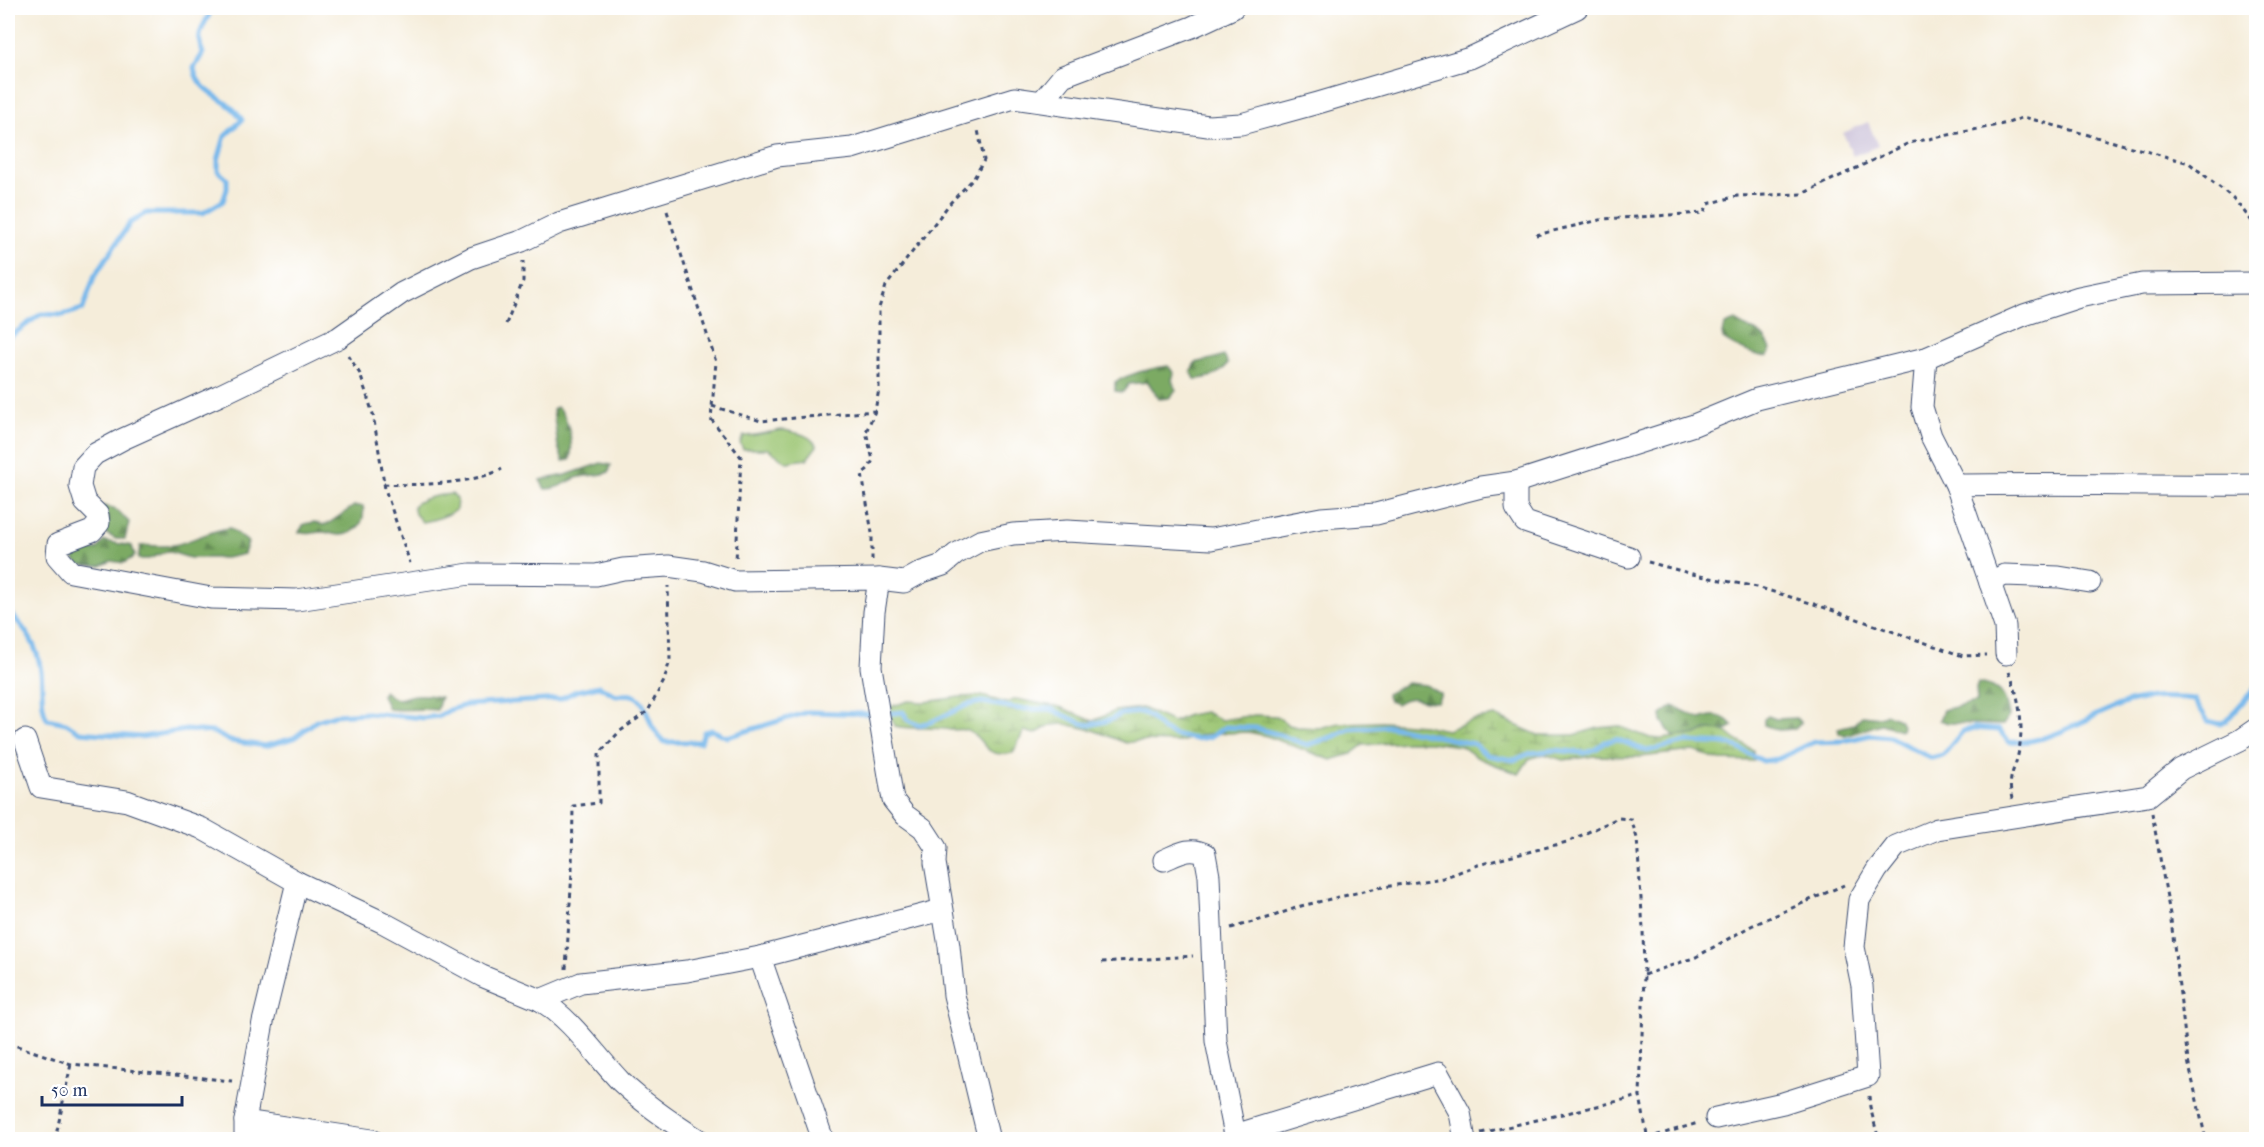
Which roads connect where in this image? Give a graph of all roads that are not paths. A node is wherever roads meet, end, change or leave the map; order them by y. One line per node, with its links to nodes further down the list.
1 (1233, 8): 3 (street)
2 (1572, 9): 3 (street)
3 (1043, 100): 10 (street)
4 (2256, 283): 5 (street)
5 (1926, 358): 6 (street); 7 (street)
6 (1516, 483): 9 (street); 10 (street)
7 (1956, 485): 8 (street); 12 (street)
8 (2256, 485)
9 (1629, 557)
10 (875, 579): 18 (street)
11 (2090, 582): 12 (street)
12 (1990, 583): 13 (street)
13 (2006, 654)
14 (2256, 729): 21 (street)
15 (25, 740): 17 (street)
16 (1164, 860): 23 (street)
17 (297, 882): 20 (street); 22 (street)
18 (942, 910): 19 (street); 28 (street)
19 (760, 957): 20 (street); 27 (street)
20 (540, 1000): 26 (street)
21 (1716, 1118)
22 (245, 1130): 25 (street)
23 (1235, 1137): 24 (street)
24 (1465, 1138)
25 (372, 1140)
26 (699, 1140)
27 (823, 1140)
28 (989, 1140)

